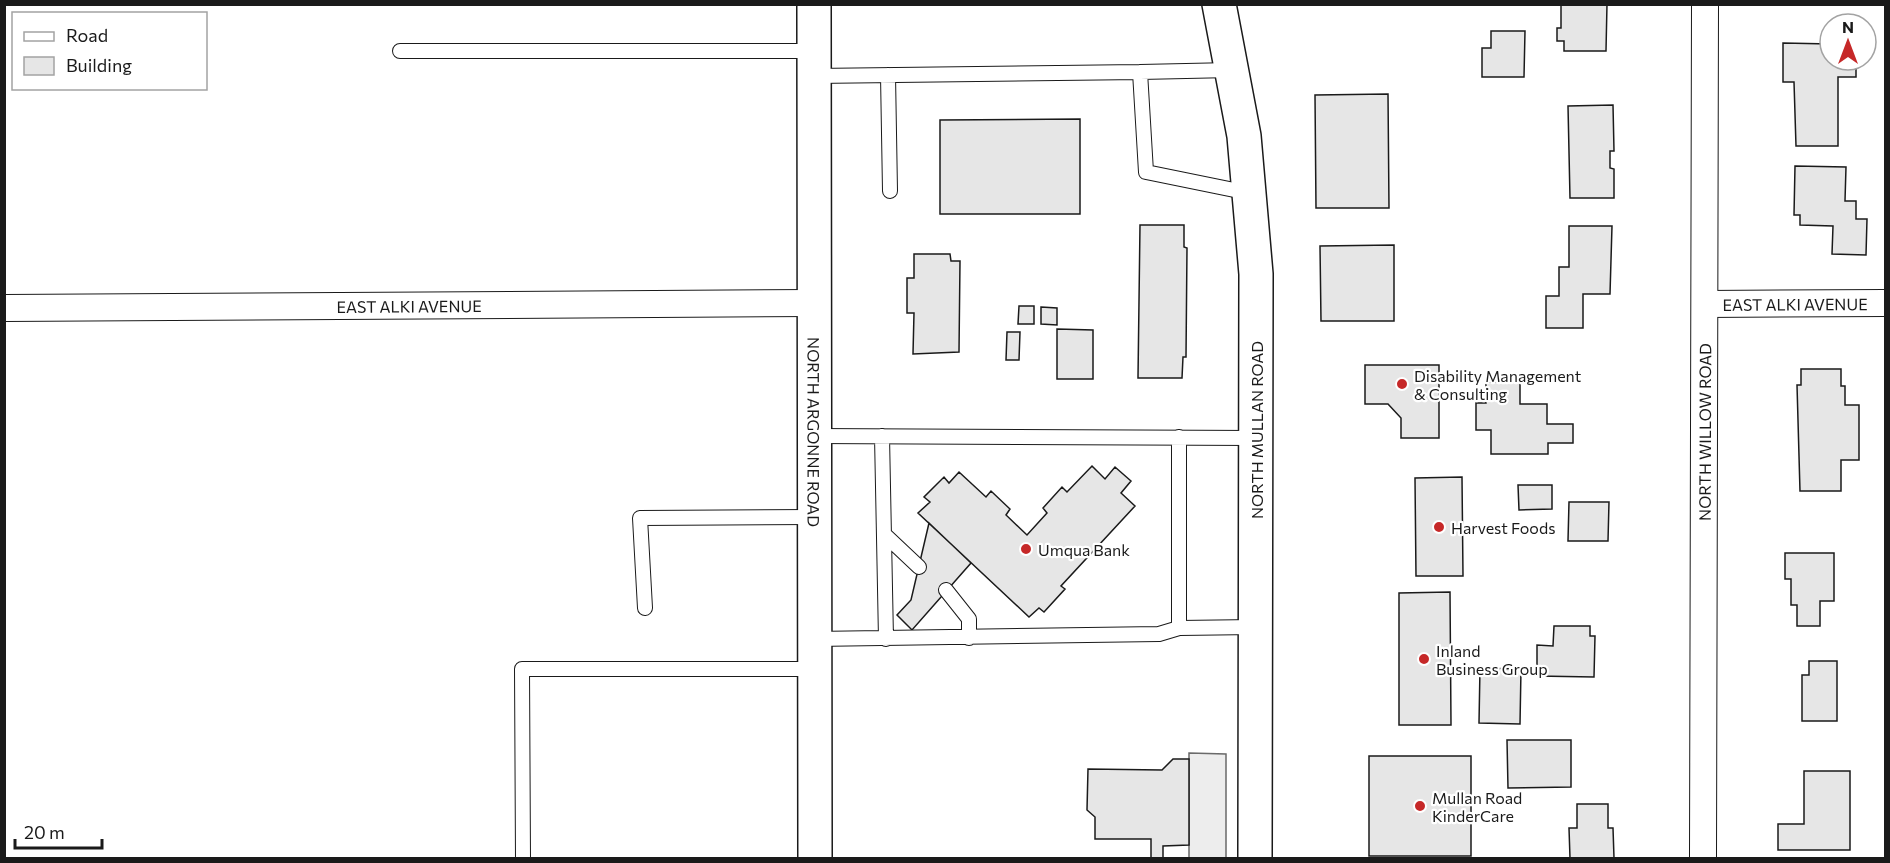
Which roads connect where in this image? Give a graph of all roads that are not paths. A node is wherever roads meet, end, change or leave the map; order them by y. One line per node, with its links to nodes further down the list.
1 (814, 4): 5 (main road, NORTH ARGONNE ROAD)
2 (1219, 4): 6 (main road, NORTH MULLAN ROAD)
3 (1705, 4): 13 (street, NORTH WILLOW ROAD)
4 (400, 51): 5 (lane)
5 (814, 64): 8 (lane); 11 (main road, NORTH ARGONNE ROAD)
6 (1232, 70): 7 (lane); 10 (main road, NORTH MULLAN ROAD)
7 (1140, 72): 8 (lane); 10 (lane)
8 (888, 75): 9 (lane)
9 (890, 191)
10 (1250, 193): 18 (main road, NORTH MULLAN ROAD)
11 (814, 303): 14 (street, EAST ALKI AVENUE); 15 (main road, NORTH ARGONNE ROAD)
12 (1886, 303): 13 (street, EAST ALKI AVENUE)
13 (1705, 304): 32 (street, NORTH WILLOW ROAD)
14 (4, 308)
15 (815, 436): 16 (lane); 19 (main road, NORTH ARGONNE ROAD)
16 (882, 436): 17 (lane); 20 (lane)
17 (1179, 437): 18 (lane); 25 (lane)
18 (1256, 438): 24 (main road, NORTH MULLAN ROAD)
19 (814, 517): 23 (lane); 28 (main road, NORTH ARGONNE ROAD)
20 (884, 534): 21 (lane); 27 (lane)
21 (919, 567)
22 (946, 590): 26 (lane)
23 (645, 608)
24 (1256, 627): 25 (lane); 31 (main road, NORTH MULLAN ROAD)
25 (1179, 628): 26 (lane)
26 (969, 638): 27 (lane)
27 (886, 639): 28 (lane)
28 (815, 654): 29 (lane); 30 (main road, NORTH ARGONNE ROAD)
29 (523, 858)
30 (815, 858)
31 (1255, 858)
32 (1703, 858)

